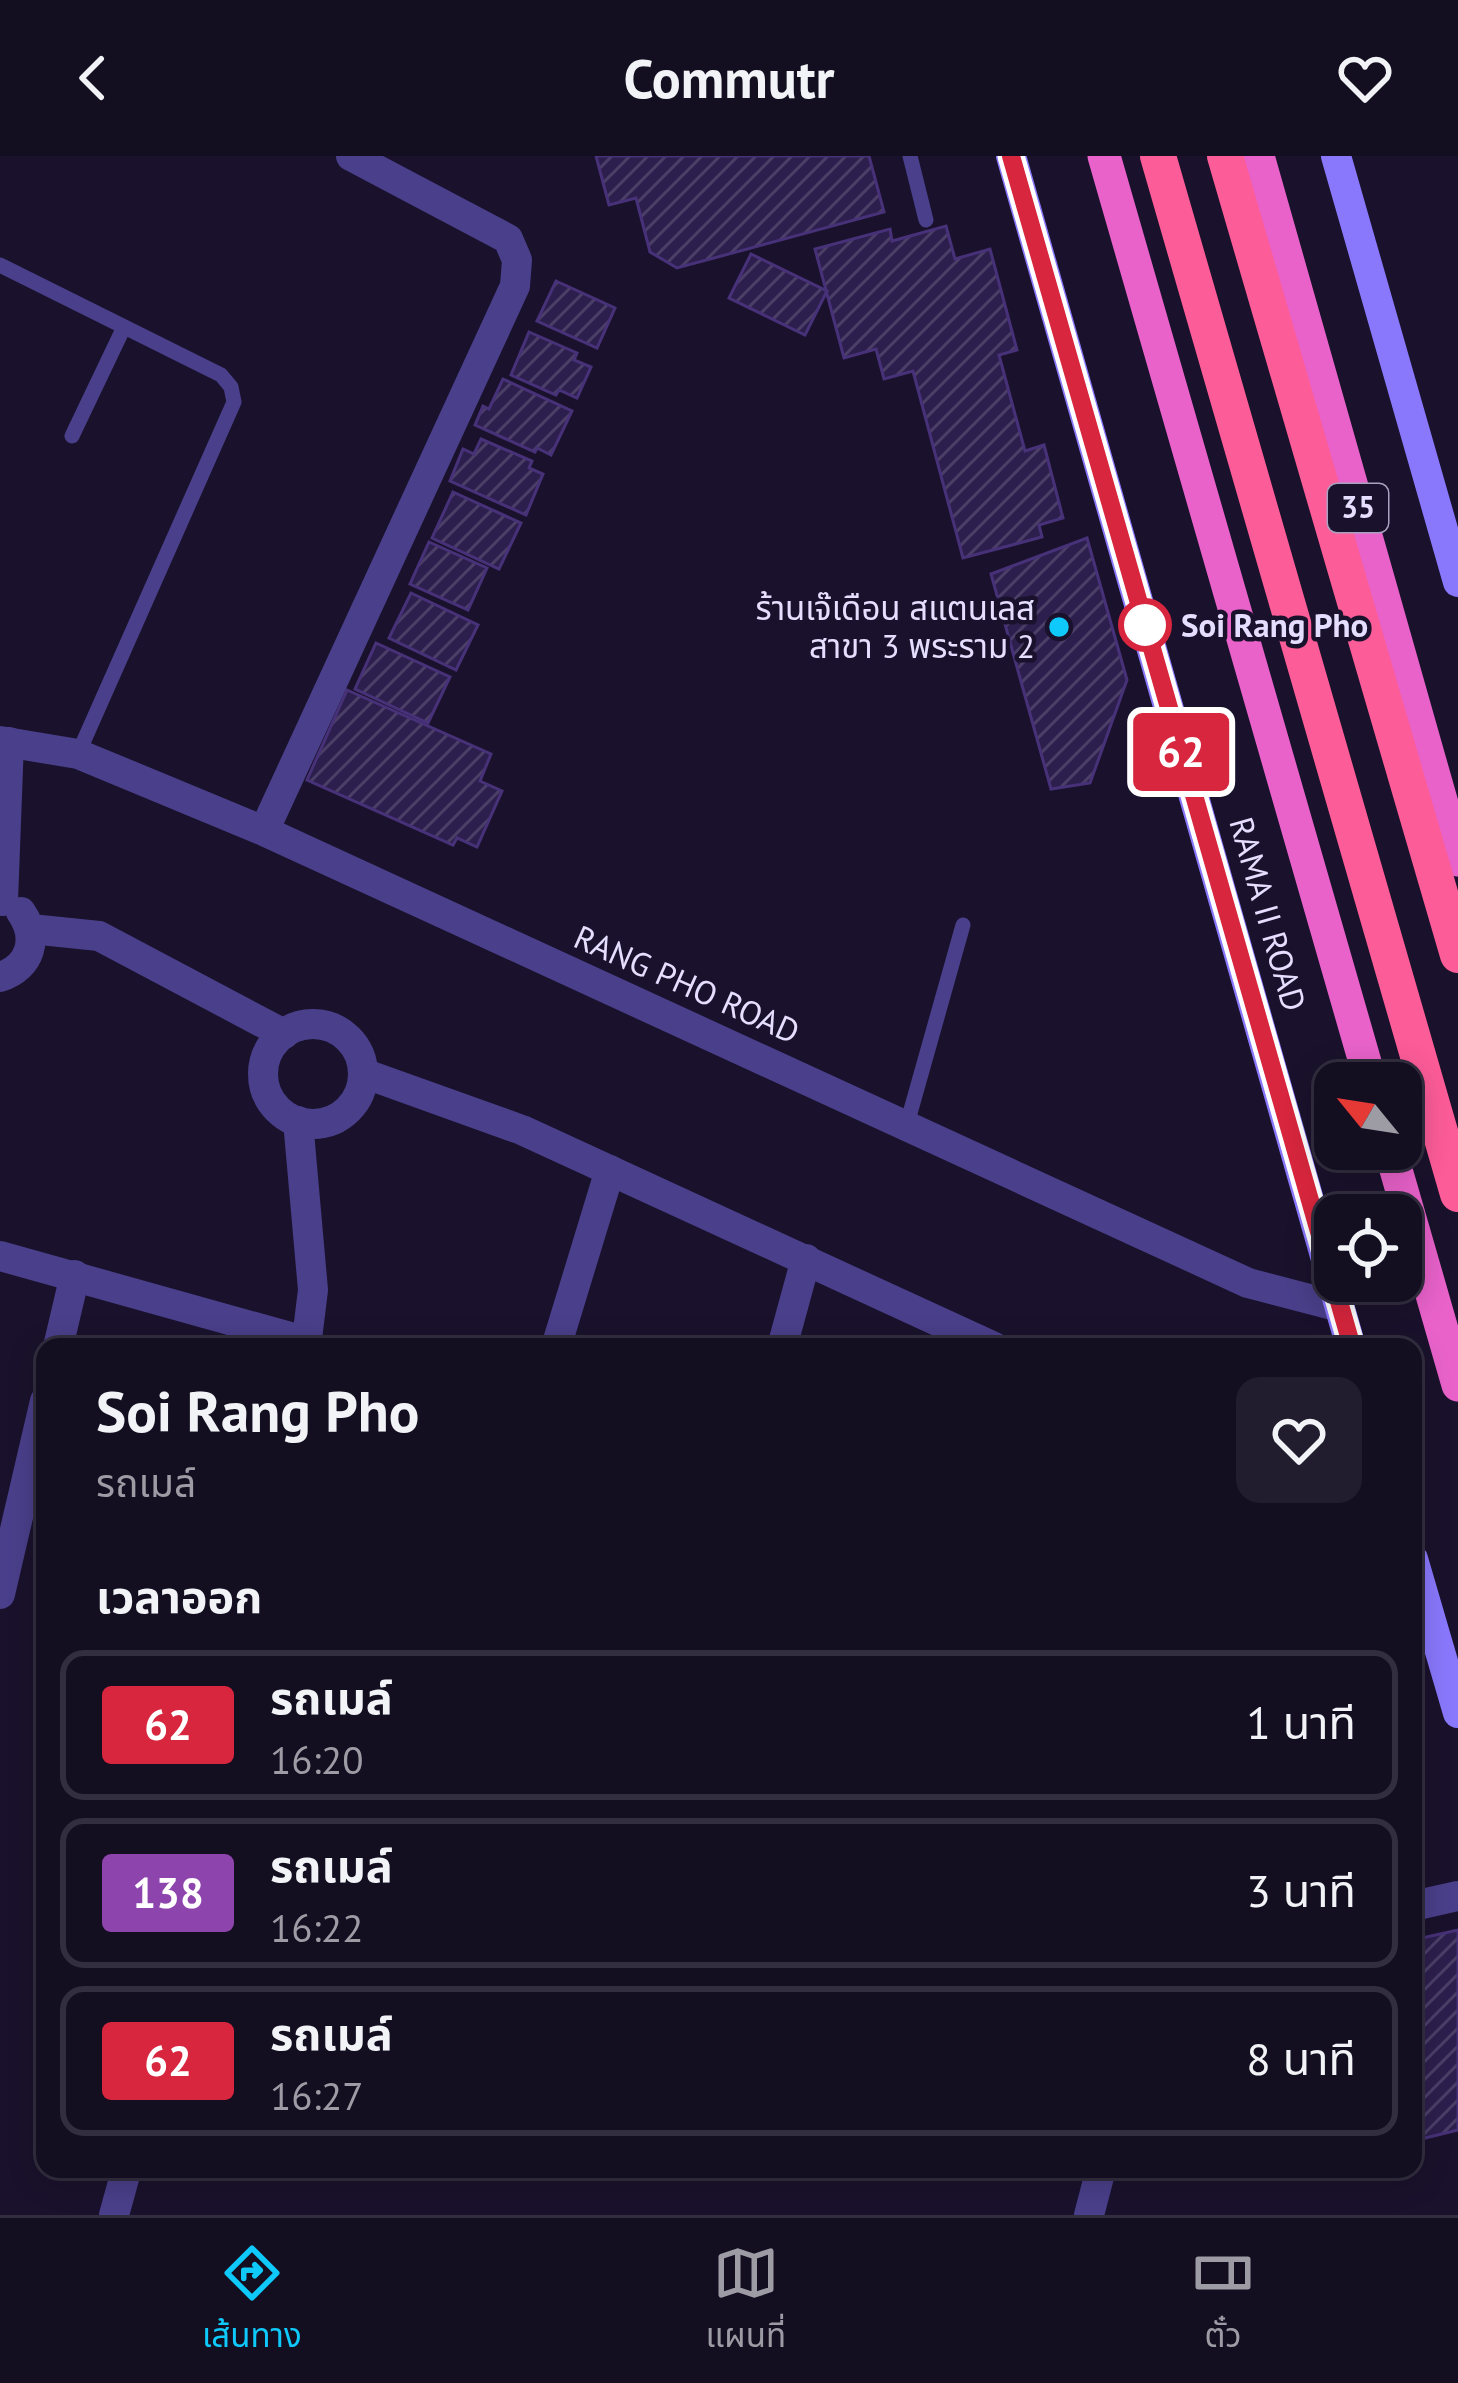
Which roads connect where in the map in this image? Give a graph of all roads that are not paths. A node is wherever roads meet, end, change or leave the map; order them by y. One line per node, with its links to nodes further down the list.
1 (351, 156): 16 (street)
2 (910, 156): 9 (lane)
3 (1011, 156): 34 (main road, RAMA II ROAD)
4 (1104, 156): 24 (highway, RAMA II ROAD)
5 (1158, 156): 30 (highway)
6 (1225, 156): 21 (highway)
7 (1258, 156): 17 (highway, 35)
8 (1336, 156): 13 (main road, 35)
9 (926, 220)
10 (0, 265): 11 (lane)
11 (124, 327): 12 (lane); 15 (lane)
12 (72, 436)
13 (1458, 582)
14 (4, 742): 15 (street, RANG PHO ROAD); 18 (street)
15 (78, 754): 16 (street, RANG PHO ROAD)
16 (264, 831): 27 (street, RANG PHO ROAD)
17 (1458, 860)
18 (2, 900): 20 (street)
19 (963, 925): 27 (lane)
20 (31, 928): 22 (street); 23 (street)
21 (1458, 955)
22 (0, 977)
23 (284, 1034): 25 (street); 26 (street)
24 (1365, 1062)
25 (363, 1073): 26 (street); 28 (street)
26 (298, 1121): 37 (street)
27 (907, 1124): 34 (street, RANG PHO ROAD)
28 (610, 1170): 32 (street); 38 (street)
29 (1396, 1170): 42 (highway)
30 (1458, 1194)
31 (0, 1256): 33 (street)
32 (806, 1258): 39 (street); 40 (street)
33 (74, 1275): 35 (street); 36 (street)
34 (1340, 1306): 41 (main road, RAMA II ROAD)
35 (60, 1338)
36 (287, 1338)
37 (308, 1338)
38 (559, 1338)
39 (784, 1338)
40 (975, 1338)
41 (1349, 1338)
42 (1458, 1385)
43 (36, 1440): 45 (street)
44 (1422, 1589): 46 (main road)
45 (0, 1594)
46 (1458, 1713)
47 (1458, 1896): 48 (street)
48 (1422, 1904)
49 (124, 2178): 51 (street)
50 (1099, 2178): 52 (street)
51 (114, 2215)
52 (1089, 2215)

